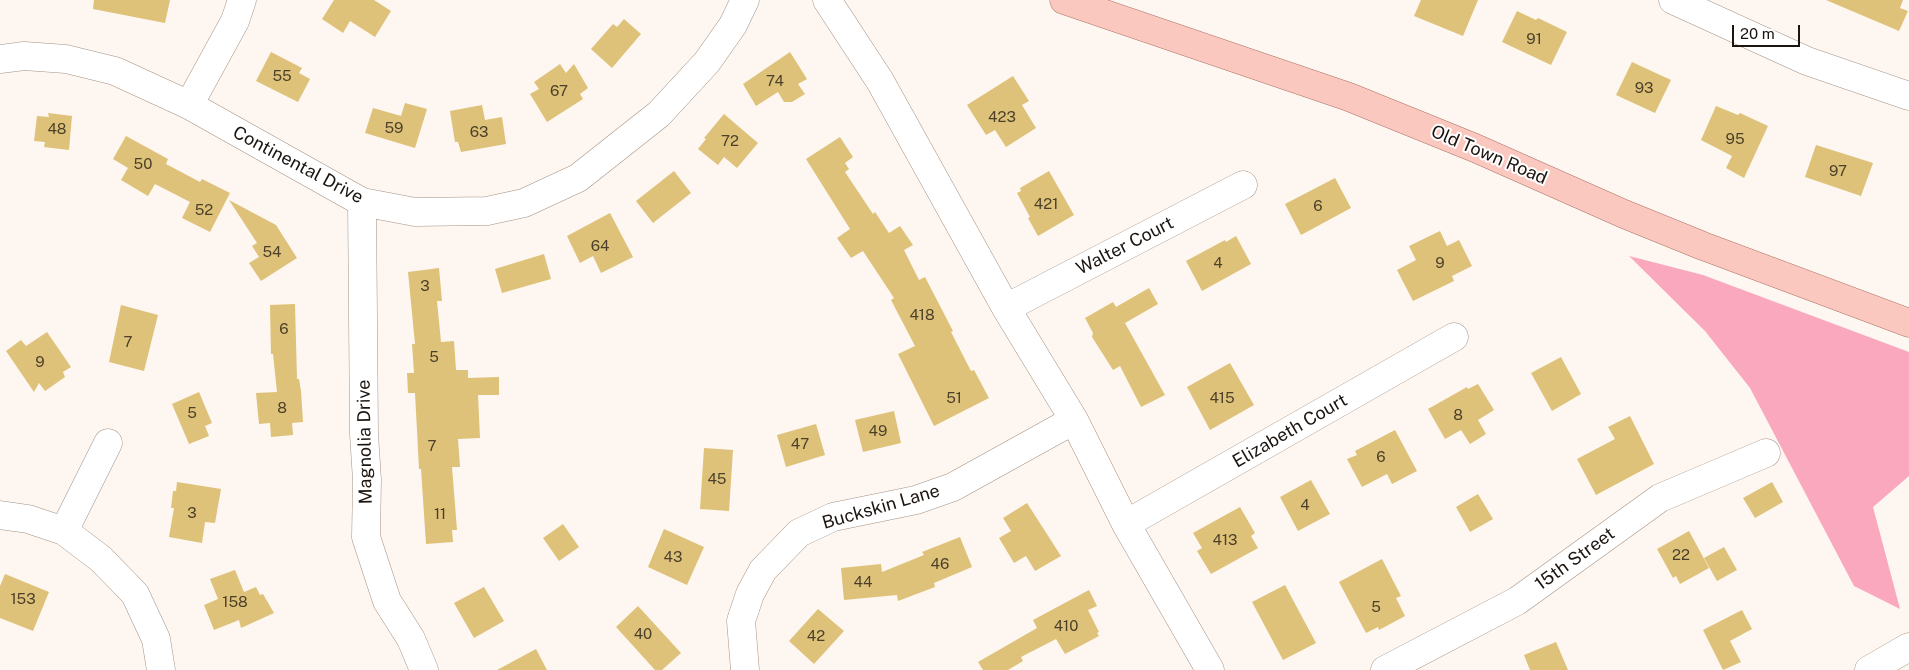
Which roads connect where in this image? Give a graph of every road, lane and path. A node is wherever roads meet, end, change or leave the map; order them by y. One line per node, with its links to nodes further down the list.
1 (242, 0): 8 (street)
2 (746, 0): 10 (street, Continental Drive)
3 (827, 0): 11 (street)
4 (1064, 0): 12 (main road, Old Town Road)
5 (1673, 0): 7 (street)
6 (0, 59): 8 (street)
7 (1909, 96)
8 (189, 105): 10 (street, Continental Drive)
9 (1243, 185): 11 (street, Walter Court)
10 (362, 202): 22 (street, Magnolia Drive)
11 (1006, 308): 14 (street)
12 (1909, 323)
13 (1454, 337): 18 (street, Elizabeth Court)
14 (1074, 420): 18 (street); 23 (street, Buckskin Lane)
15 (108, 443): 19 (street)
16 (1766, 453): 25 (street, 15th Street)
17 (0, 515): 19 (street)
18 (1126, 524): 24 (street)
19 (64, 530): 21 (street)
20 (1909, 647): 26 (street)
21 (161, 670)
22 (424, 670)
23 (746, 670)
24 (1210, 670)
25 (1385, 670)
26 (1869, 670)

